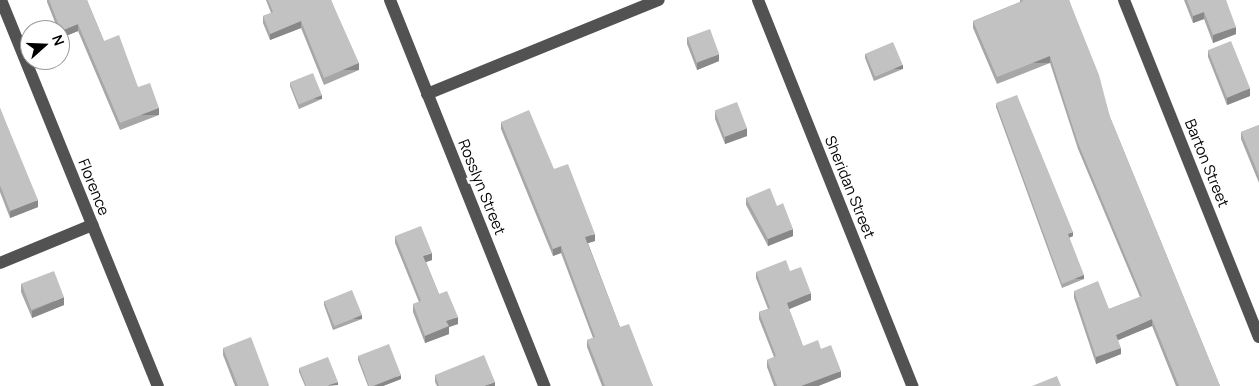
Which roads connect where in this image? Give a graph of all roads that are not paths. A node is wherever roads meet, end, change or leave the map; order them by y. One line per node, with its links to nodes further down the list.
1 (0, 0): 7 (street, Florence)
2 (390, 0): 6 (street, Rosslyn Street)
3 (659, 0): 6 (street)
4 (758, 0): 12 (street, Sheridan Street)
5 (1124, 0): 9 (street, Barton Street)
6 (427, 94): 11 (street, Rosslyn Street)
7 (92, 224): 8 (street); 10 (street, Florence)
8 (0, 263)
9 (1259, 338)
10 (158, 386)
11 (544, 386)
12 (912, 386)

